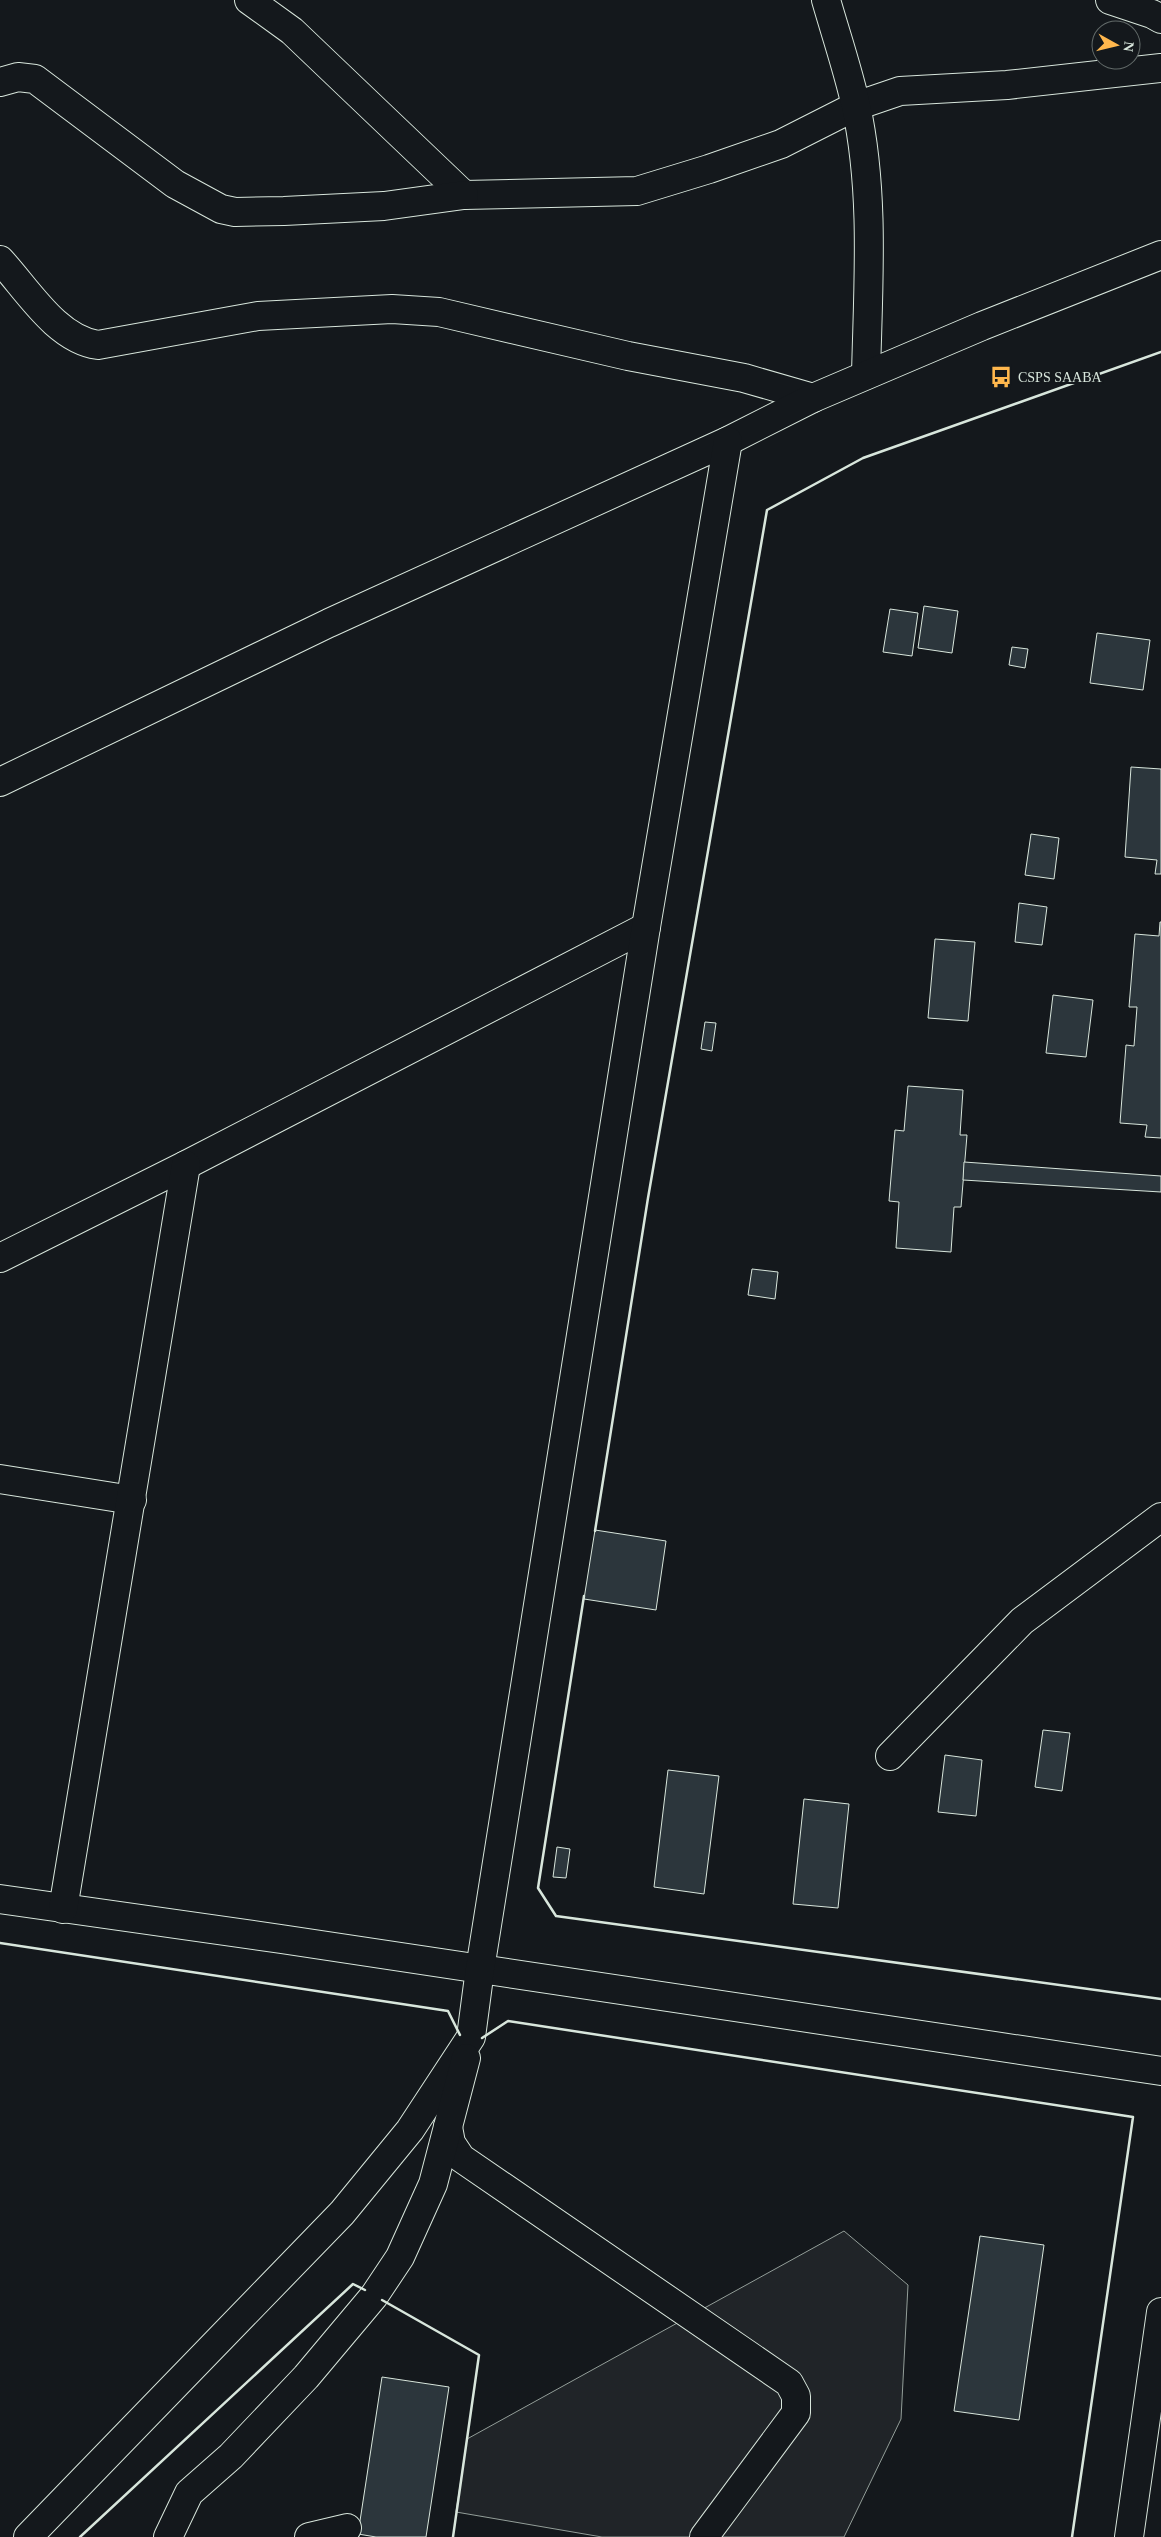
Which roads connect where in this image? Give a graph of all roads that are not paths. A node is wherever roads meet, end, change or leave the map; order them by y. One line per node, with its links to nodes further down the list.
1 (249, 0): 8 (street)
2 (826, 0): 7 (street)
3 (1110, 0): 4 (street)
4 (1161, 19)
5 (1161, 68): 7 (street)
6 (0, 82): 8 (street)
7 (856, 106): 8 (street); 11 (street)
8 (464, 195)
9 (1161, 255): 11 (street)
10 (0, 260): 12 (street)
11 (866, 375): 12 (street)
12 (813, 398): 13 (street)
13 (728, 441): 14 (street); 15 (street)
14 (0, 782)
15 (646, 927): 16 (street); 24 (street)
16 (186, 1165): 17 (street); 19 (street)
17 (0, 1258)
18 (0, 1479): 19 (street)
19 (132, 1500): 23 (street)
20 (1161, 1517): 21 (street)
21 (890, 1756)
22 (0, 1899): 23 (street)
23 (63, 1909): 24 (street)
24 (480, 1969): 25 (street); 26 (street)
25 (471, 2037): 27 (street); 30 (street)
26 (1161, 2071)
27 (448, 2127): 31 (street); 33 (street)
28 (1161, 2312): 34 (street)
29 (347, 2528): 32 (street)
30 (28, 2537)
31 (168, 2537)
32 (309, 2537)
33 (704, 2537)
34 (1129, 2537)

